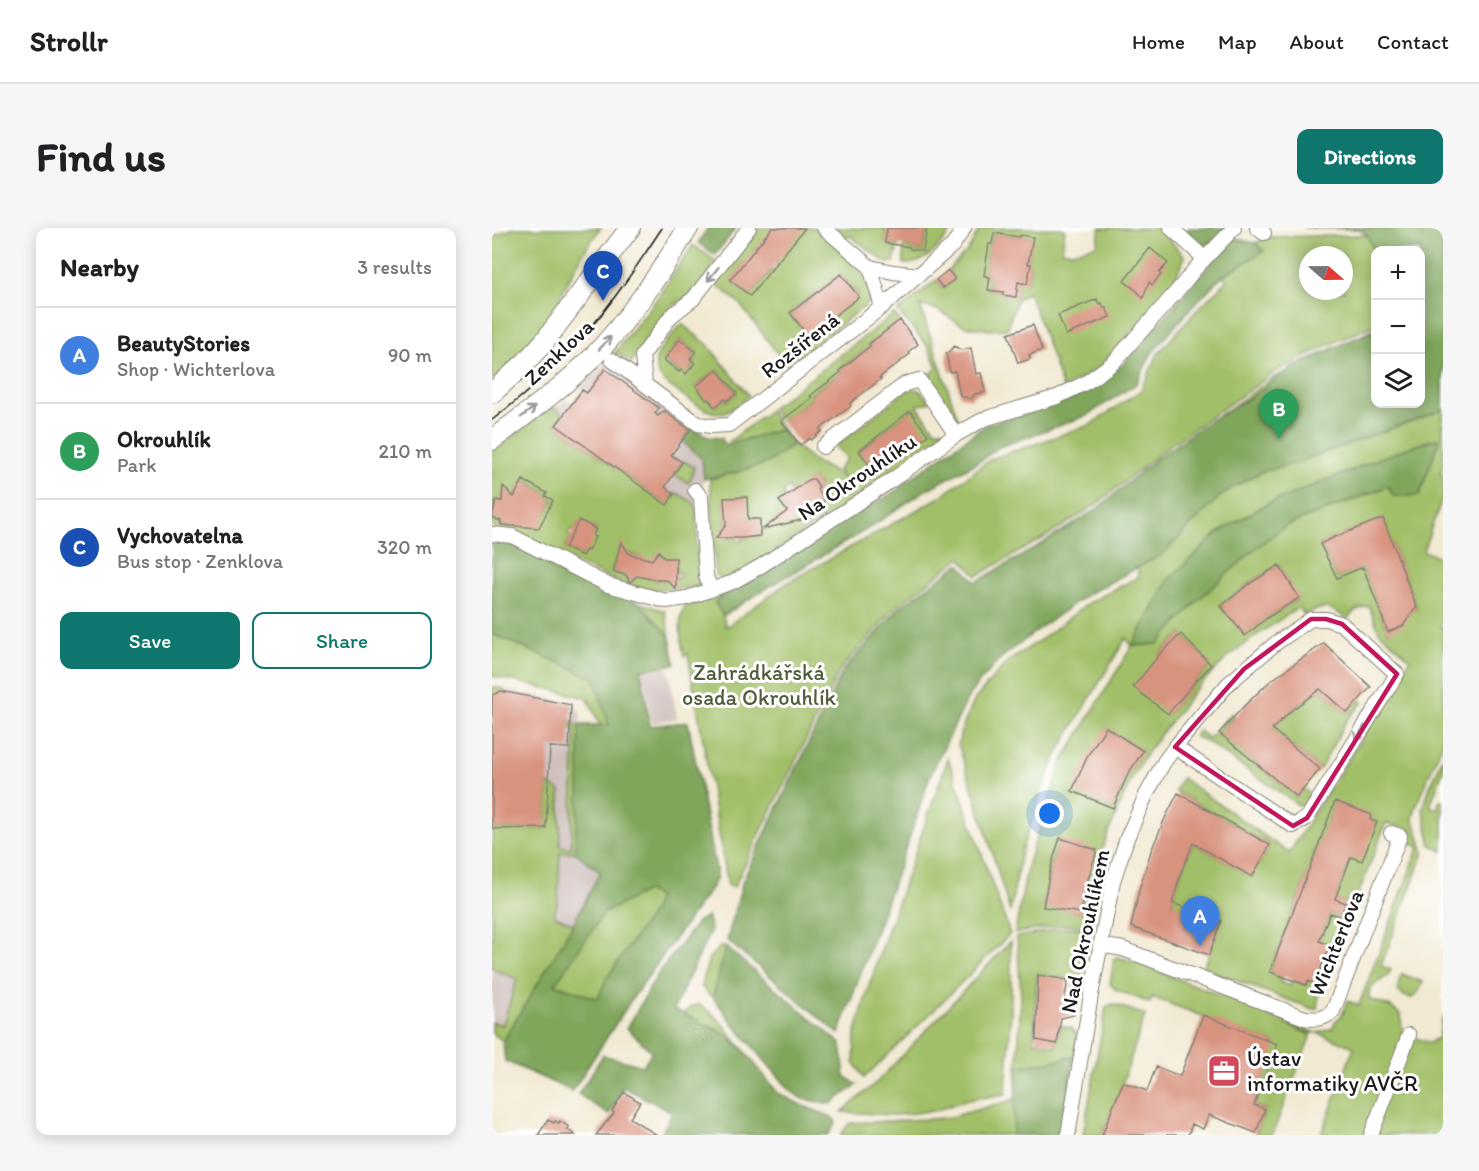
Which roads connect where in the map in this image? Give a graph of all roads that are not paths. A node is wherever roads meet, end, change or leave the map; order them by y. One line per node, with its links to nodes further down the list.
1 (630, 228): 14 (main road, Zenklova)
2 (688, 228): 16 (main road, Zenklova, one-way to 2)
3 (749, 228): 13 (street, one-way to 13)
4 (824, 228): 9 (street)
5 (964, 228): 10 (street, Rozšířená)
6 (1171, 228): 8 (street)
7 (1234, 228): 8 (street, Na Okrouhlíku)
8 (1204, 258): 15 (street, Na Okrouhlíku)
9 (870, 267): 10 (street); 11 (street)
10 (919, 275): 11 (street, Rozšířená)
11 (882, 307): 13 (street, Rozšířená)
12 (612, 360): 13 (street, Rozšířená)
13 (645, 384)
14 (492, 393)
15 (956, 435): 17 (street); 20 (street, Na Okrouhlíku)
16 (492, 440)
17 (823, 447)
18 (695, 490): 20 (street)
19 (492, 534): 20 (street, Na Okrouhlíku)
20 (711, 590)
21 (1175, 747): 21 (street, Nad Okrouhlíkem, one-way to 21); 23 (street, Nad Okrouhlíkem)
22 (1391, 833): 23 (street, Wichterlova)
23 (1100, 945): 25 (street, Nad Okrouhlíkem)
24 (1409, 1035): 26 (street)
25 (1068, 1135)
26 (1371, 1135)

